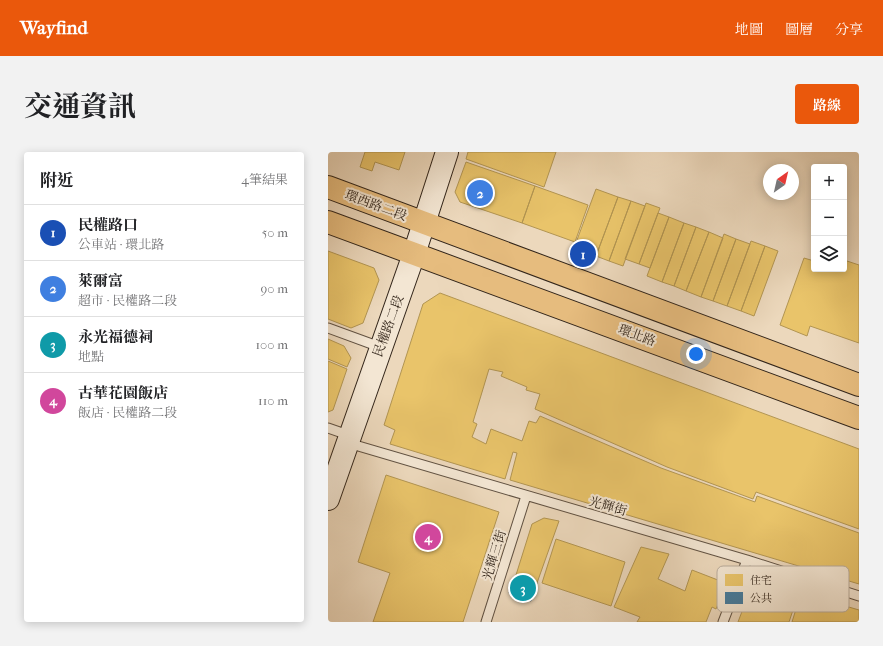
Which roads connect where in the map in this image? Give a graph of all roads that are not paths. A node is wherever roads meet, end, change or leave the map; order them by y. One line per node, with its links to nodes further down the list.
1 (447, 152): 4 (street, 民權路二段)
2 (328, 187): 4 (main road, 環西路二段)
3 (328, 222): 5 (main road)
4 (423, 222): 5 (street, 民權路二段); 8 (main road)
5 (414, 254): 7 (street, 民權路二段); 9 (main road, 環北路)
6 (328, 328): 7 (lane)
7 (380, 347): 11 (street, 民權路二段)
8 (859, 385)
9 (859, 418)
10 (328, 428): 11 (lane, 光輝街)
11 (350, 439): 12 (lane, 光輝街); 13 (street, 民權路二段)
12 (526, 496): 14 (lane, 光輝街); 20 (lane, 光輝三街)
13 (328, 499)
14 (747, 560): 15 (lane); 16 (lane, 光輝街)
15 (745, 566)
16 (766, 566)
17 (849, 593): 18 (lane, 光輝街)
18 (859, 596)
19 (727, 612): 21 (lane)
20 (486, 622)
21 (723, 622)

